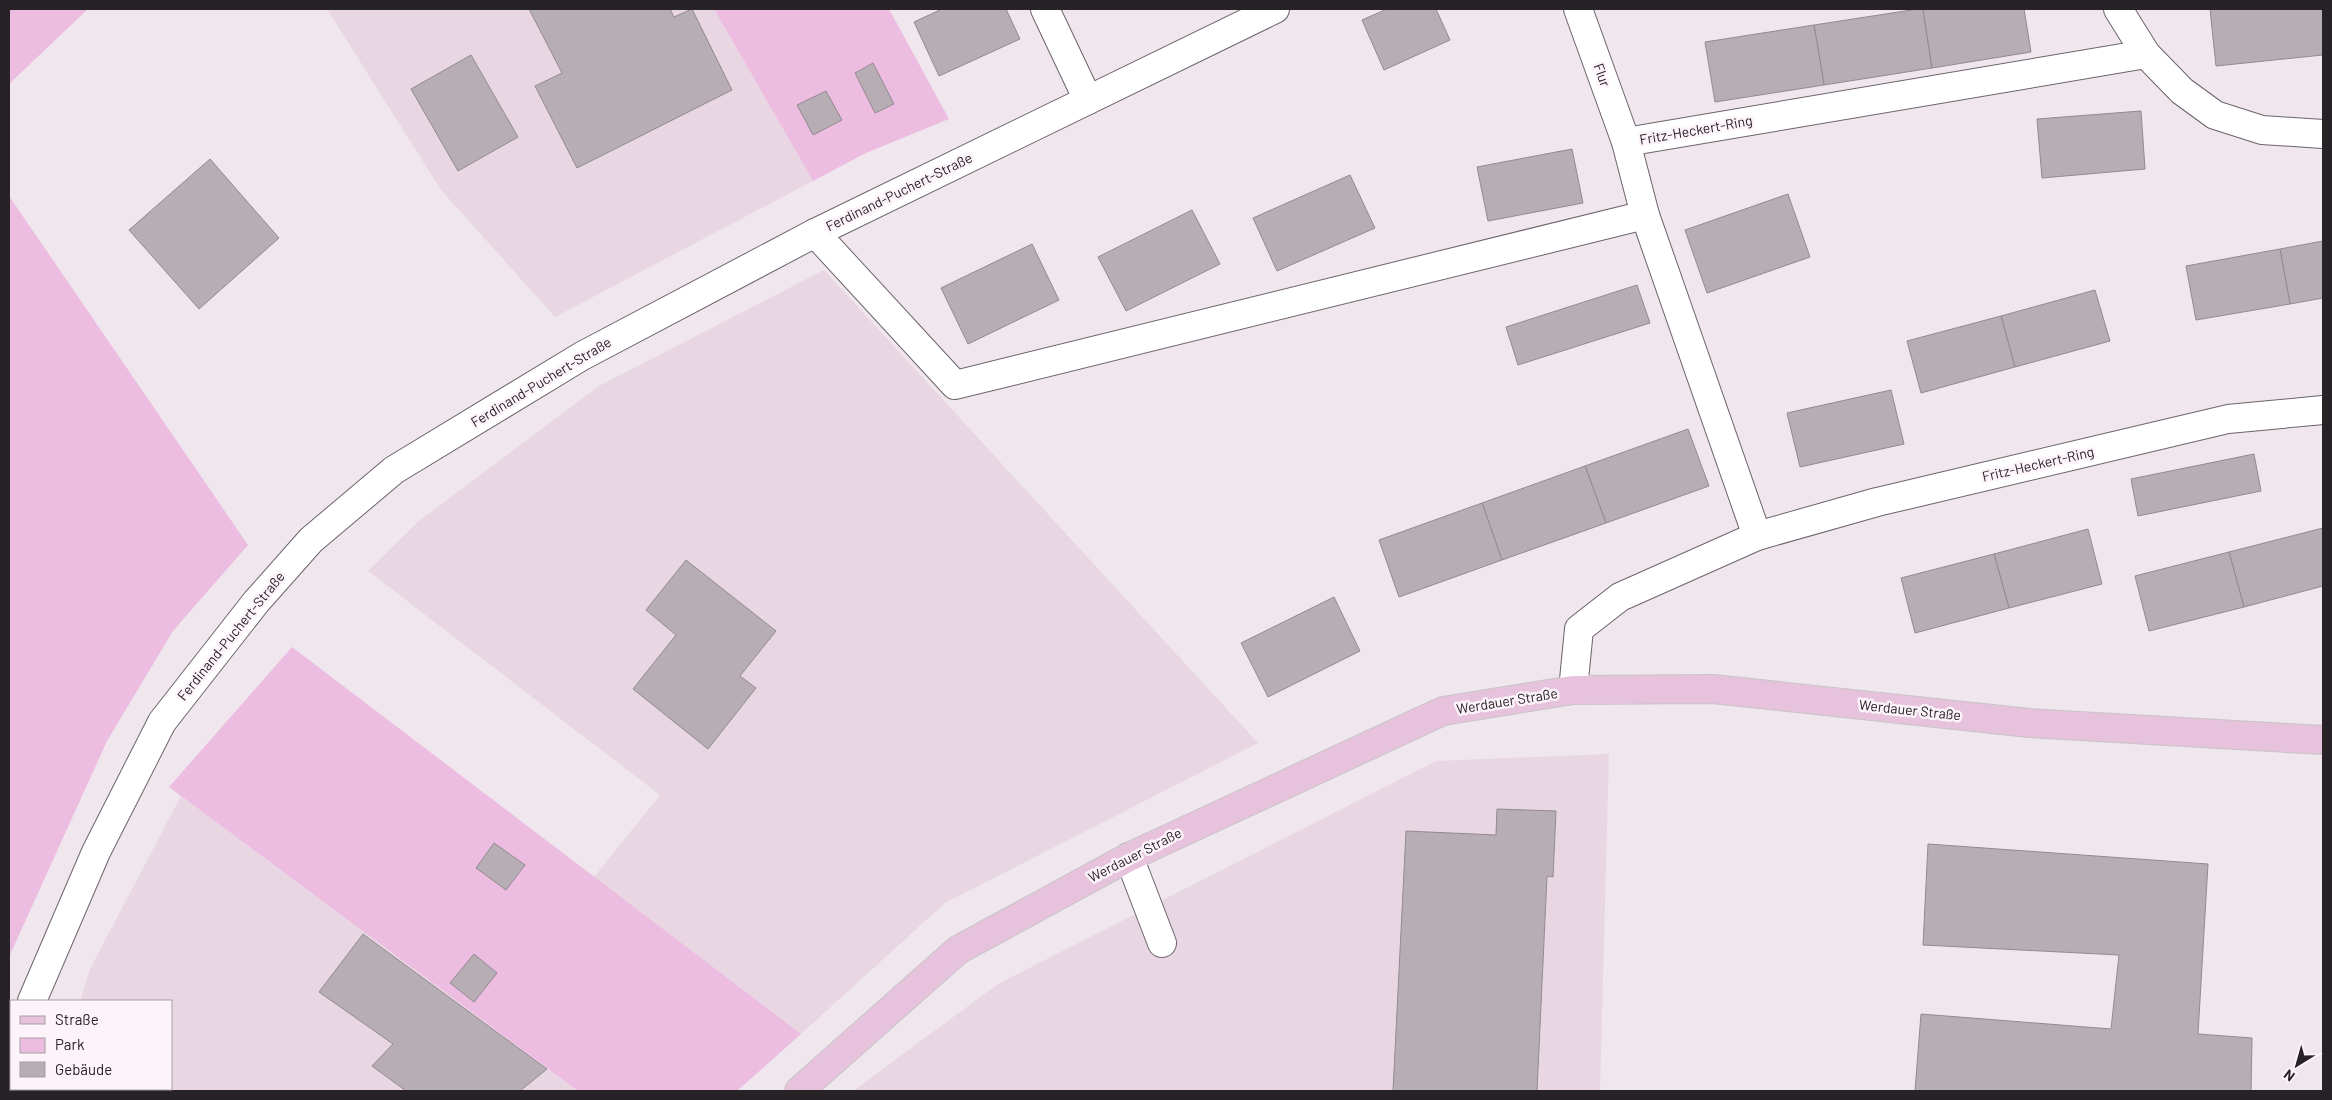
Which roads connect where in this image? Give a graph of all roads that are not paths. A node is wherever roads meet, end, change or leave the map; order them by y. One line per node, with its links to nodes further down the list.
1 (1045, 9): 6 (street)
2 (1275, 9): 6 (street, Ferdinand-Puchert-Straße)
3 (1578, 9): 8 (street, Flur)
4 (2118, 9): 5 (street)
5 (2146, 54): 7 (street); 8 (street, Fritz-Heckert-Ring)
6 (1088, 100): 10 (street, Ferdinand-Puchert-Straße)
7 (2323, 134)
8 (1626, 142): 9 (street, Fritz-Heckert-Ring)
9 (1645, 215): 10 (street); 12 (street, Fritz-Heckert-Ring)
10 (815, 233): 17 (street, Ferdinand-Puchert-Straße)
11 (2323, 410): 12 (street, Fritz-Heckert-Ring)
12 (1757, 536): 13 (street, Fritz-Heckert-Ring)
13 (1572, 690): 14 (main road, Werdauer Straße); 15 (main road, Werdauer Straße)
14 (2323, 740)
15 (1129, 857): 16 (street); 18 (main road, Werdauer Straße)
16 (1162, 943)
17 (32, 1000)
18 (799, 1091)

